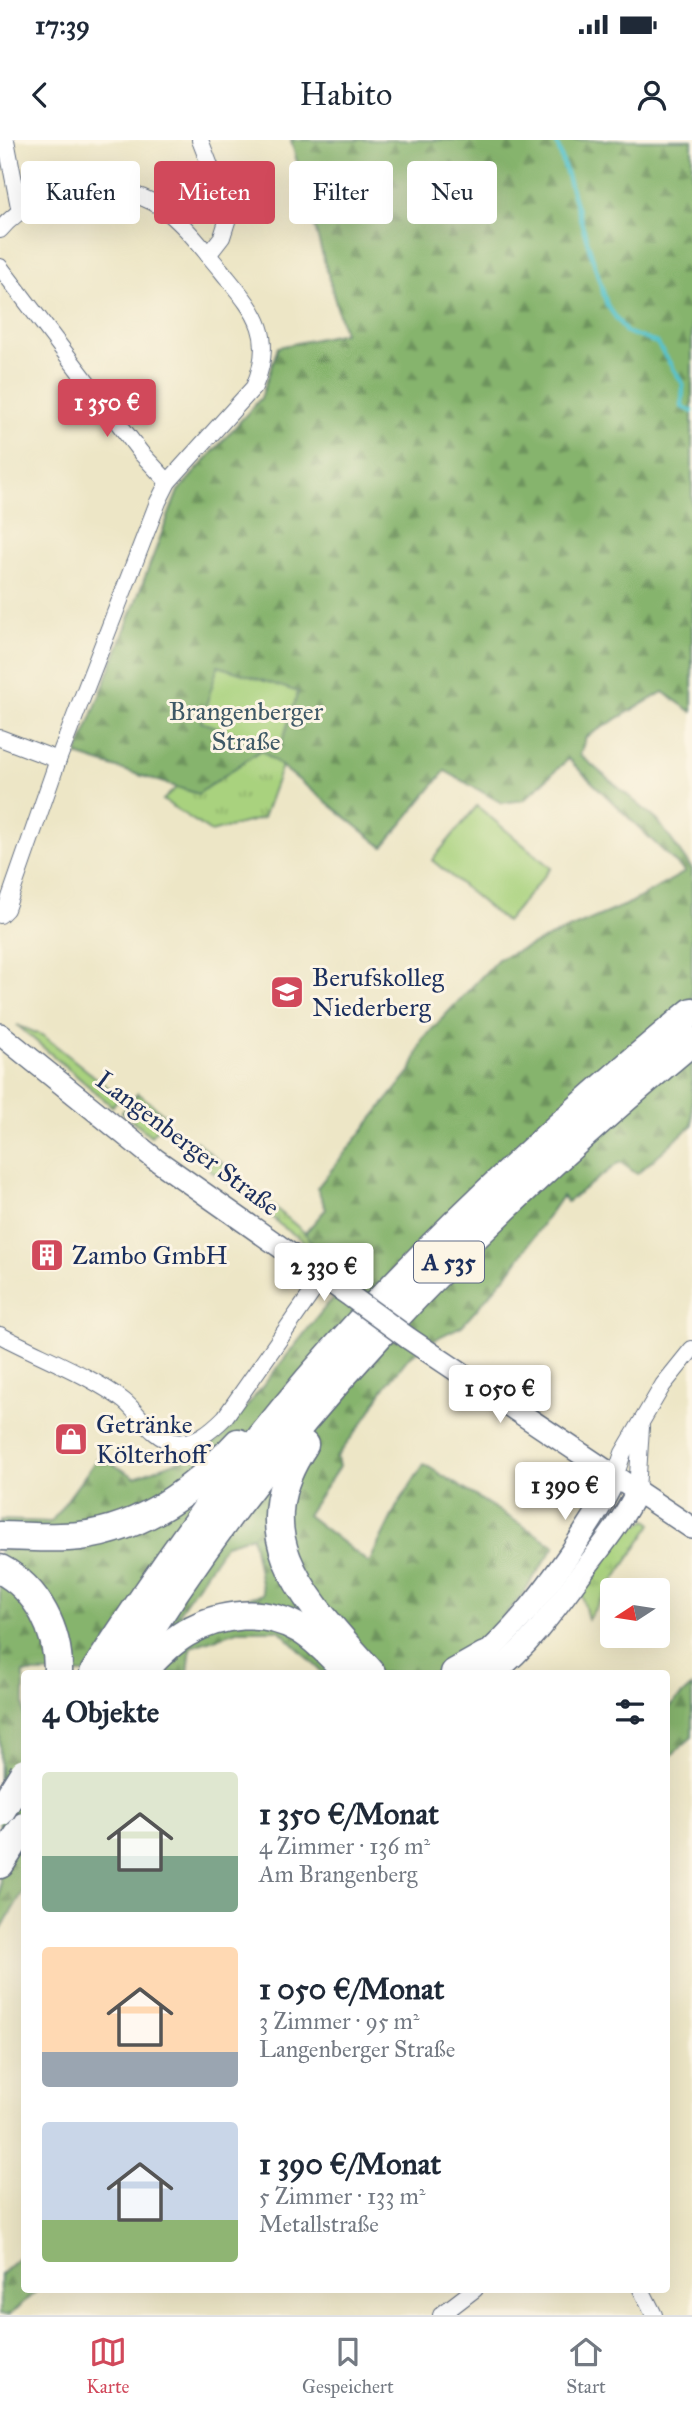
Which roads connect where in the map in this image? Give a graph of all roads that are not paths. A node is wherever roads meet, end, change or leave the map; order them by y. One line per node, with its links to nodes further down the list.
1 (6, 140): 3 (street)
2 (200, 140): 5 (street)
3 (20, 212): 4 (street); 5 (street)
4 (0, 230)
5 (208, 255): 7 (street)
6 (0, 267): 7 (street)
7 (169, 482): 9 (street)
8 (0, 738): 9 (street)
9 (58, 760): 10 (street)
10 (0, 915)
11 (692, 1012): 18 (highway, A 535)
12 (0, 1034): 14 (main road, Langenberger Straße)
13 (692, 1041): 17 (highway, A 535)
14 (320, 1275): 15 (street); 20 (main road, Langenberger Straße, bridge)
15 (0, 1335)
16 (692, 1349): 19 (street)
17 (316, 1407): 26 (highway); 29 (highway, A 535)
18 (278, 1417): 23 (highway); 28 (highway, A 535)
19 (642, 1421): 20 (street); 21 (street)
20 (615, 1476): 21 (main road, Langenberger Straße); 25 (main road)
21 (637, 1491): 22 (main road, Langenberger Straße); 25 (main road)
22 (692, 1528)
23 (0, 1536)
24 (0, 1569): 27 (highway)
25 (481, 1667)
26 (356, 1668): 30 (highway)
27 (58, 1670)
28 (96, 1670)
29 (125, 1670)
30 (144, 1670)
31 (21, 1778): 34 (highway, bridge)
32 (0, 1790): 33 (main road)
33 (21, 1794)
34 (0, 1812)
35 (21, 1832): 36 (highway)
36 (0, 1864)
37 (470, 2293): 39 (street)
38 (643, 2293): 40 (street)
39 (441, 2315)
40 (654, 2315)

